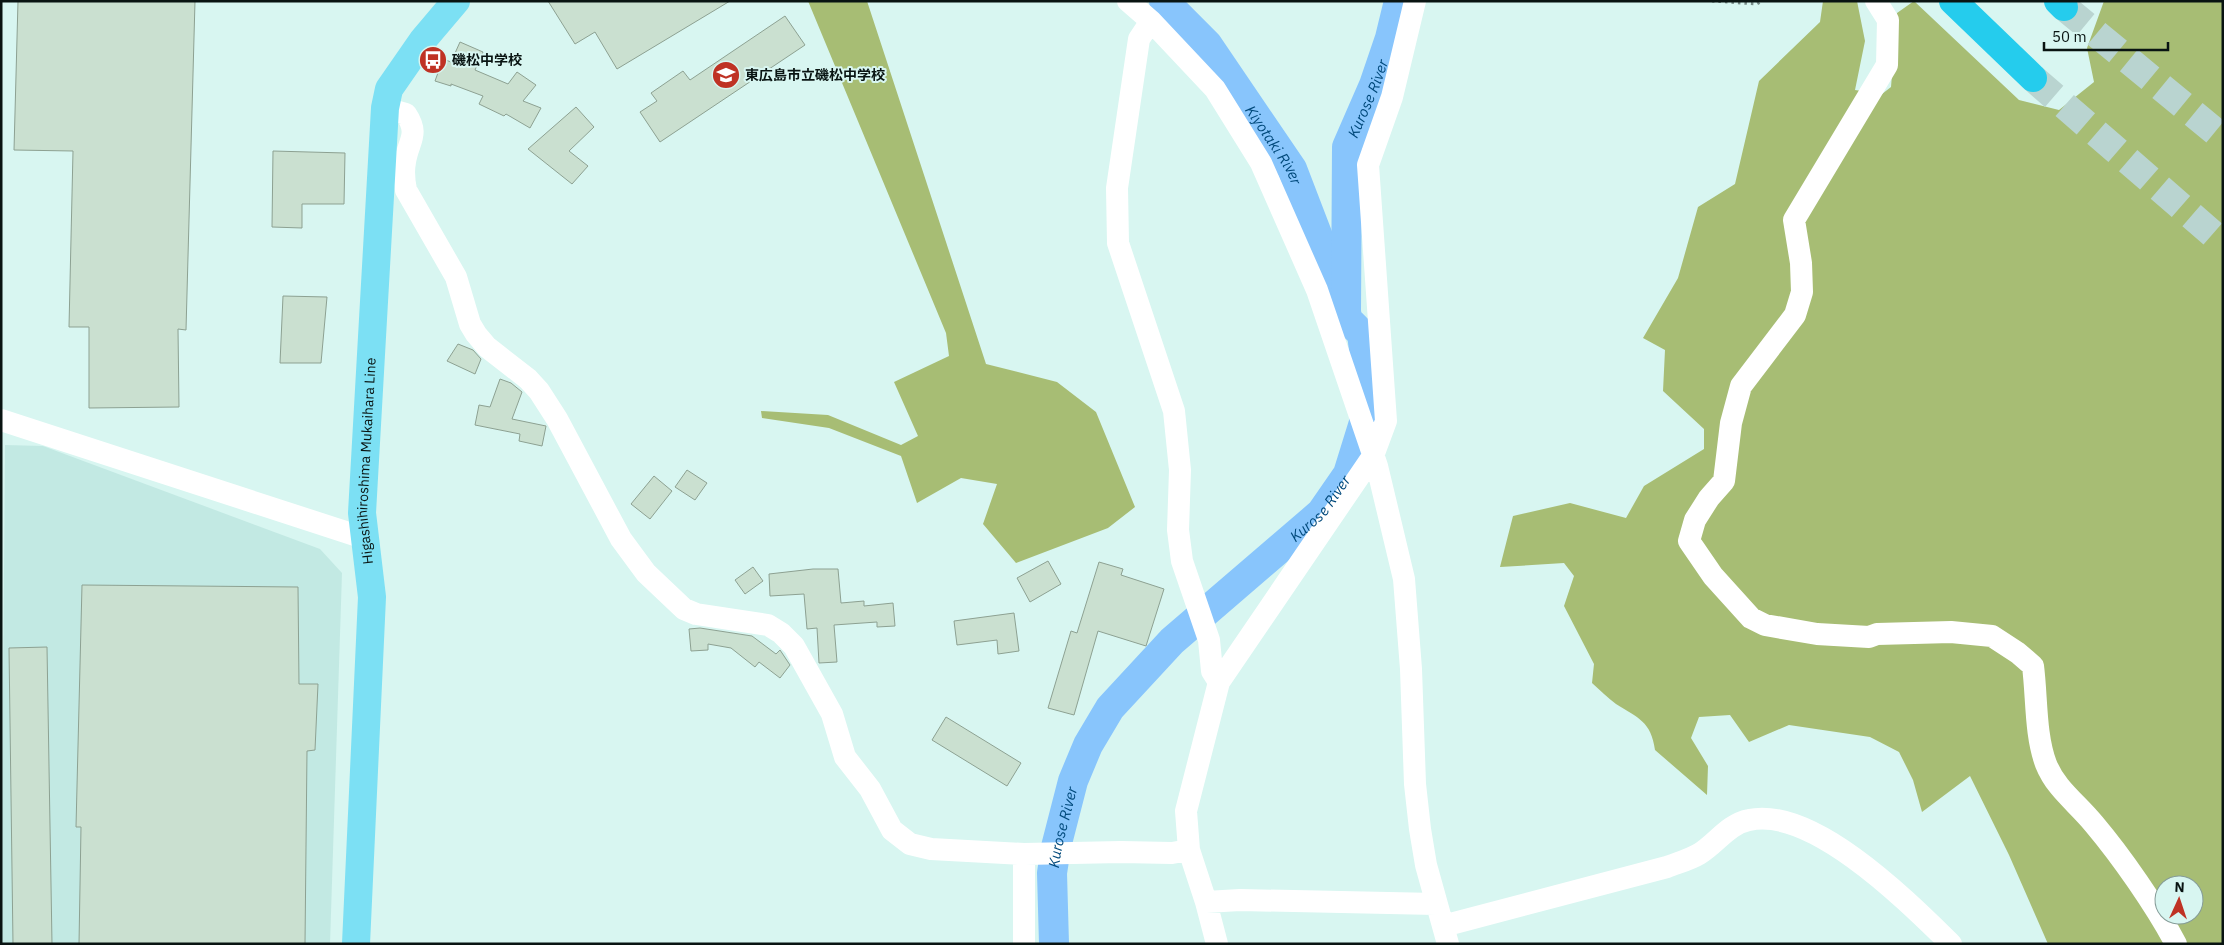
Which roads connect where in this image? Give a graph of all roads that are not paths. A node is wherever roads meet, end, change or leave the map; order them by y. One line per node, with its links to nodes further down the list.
1 (456, 1): 8 (main road, Higashihiroshima Mukaihara Line)
2 (1128, 1): 6 (street)
3 (1415, 1): 10 (street)
4 (1876, 1): 22 (street)
5 (1954, 1): 7 (highway)
6 (1151, 21): 10 (street); 12 (street)
7 (2033, 78)
8 (384, 108): 11 (main road, Higashihiroshima Mukaihara Line); 14 (street)
9 (1, 420): 11 (street)
10 (1373, 455): 12 (street); 16 (street)
11 (364, 538): 18 (main road, Higashihiroshima Mukaihara Line)
12 (1219, 682): 13 (street)
13 (1189, 850): 14 (street); 15 (street)
14 (1028, 854): 19 (street)
15 (1206, 902): 16 (street); 20 (street)
16 (1436, 904): 17 (street)
17 (1446, 935): 21 (street)
18 (356, 944)
19 (1024, 944)
20 (1217, 944)
21 (1951, 944)
22 (2176, 944)

